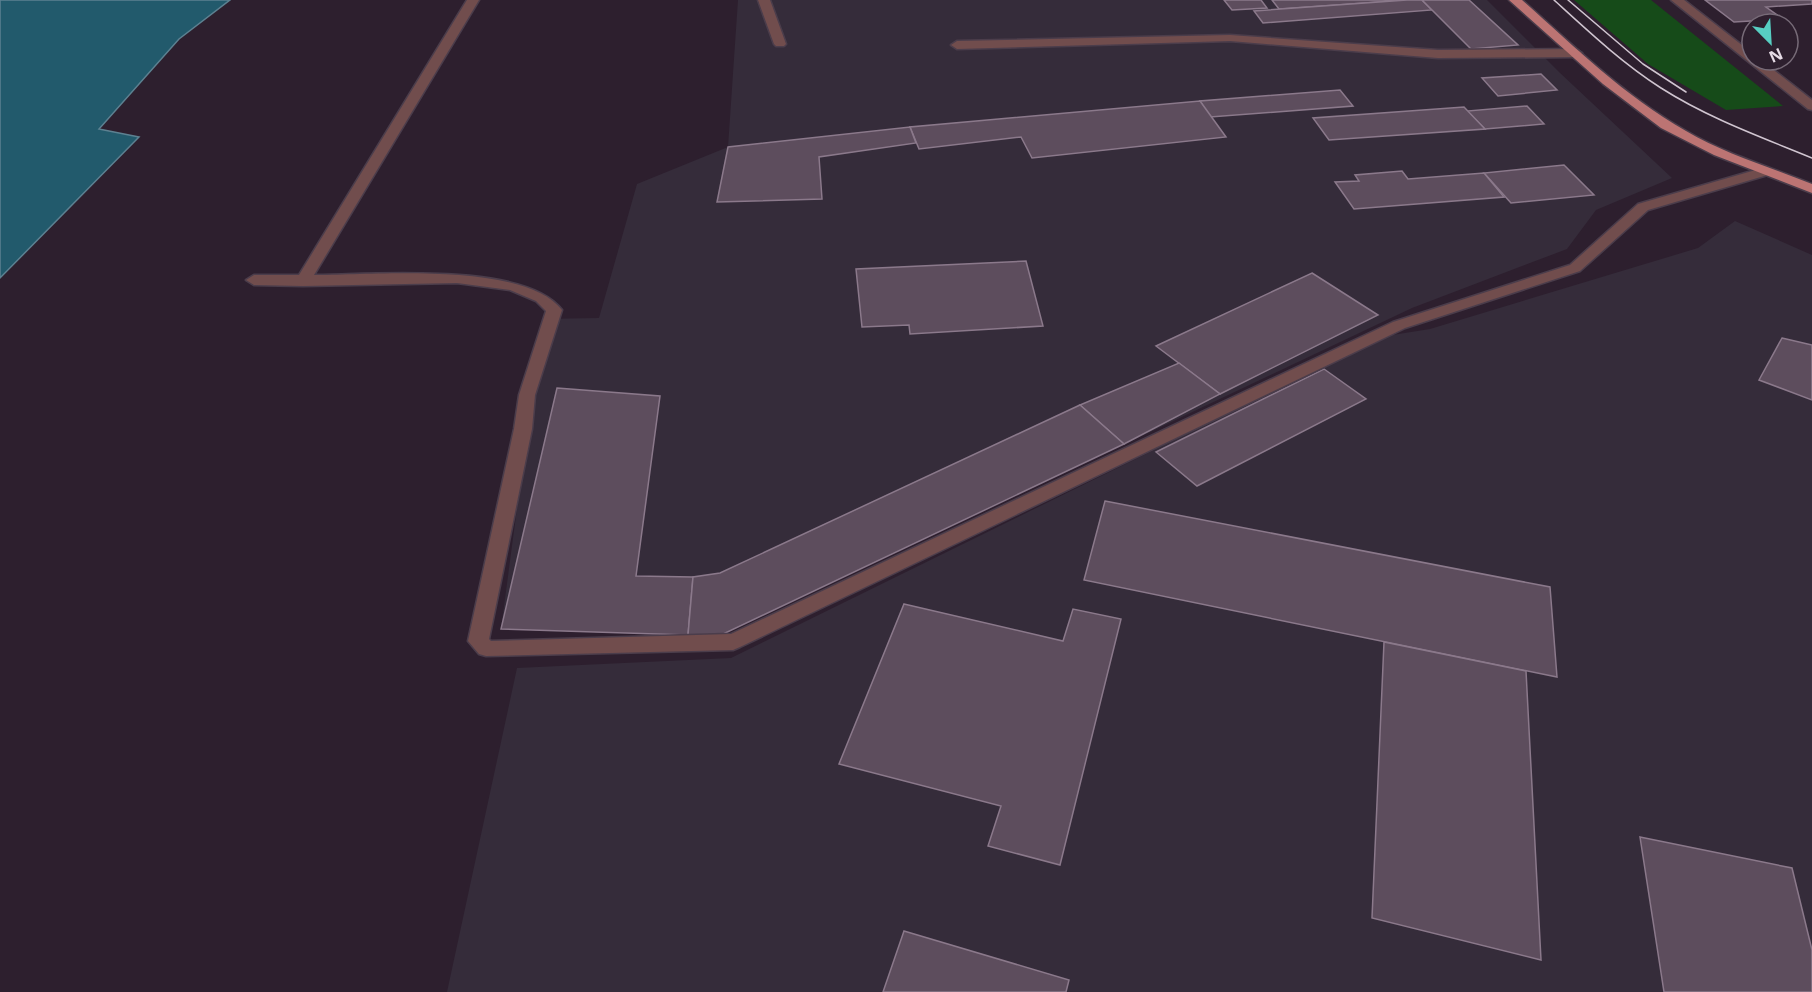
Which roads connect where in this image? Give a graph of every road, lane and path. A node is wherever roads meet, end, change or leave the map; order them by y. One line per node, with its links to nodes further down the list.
1 (473, 0): 14 (lane)
2 (764, 0): 5 (lane)
3 (1515, 0): 8 (main road)
4 (1677, 0): 7 (lane)
5 (780, 44)
6 (957, 45): 8 (lane)
7 (1740, 49)
8 (1576, 53): 11 (main road)
9 (1769, 72): 10 (lane)
10 (1812, 106)
11 (1766, 171): 12 (main road); 14 (lane)
12 (1812, 189)
13 (255, 280): 14 (lane)
14 (303, 281)

